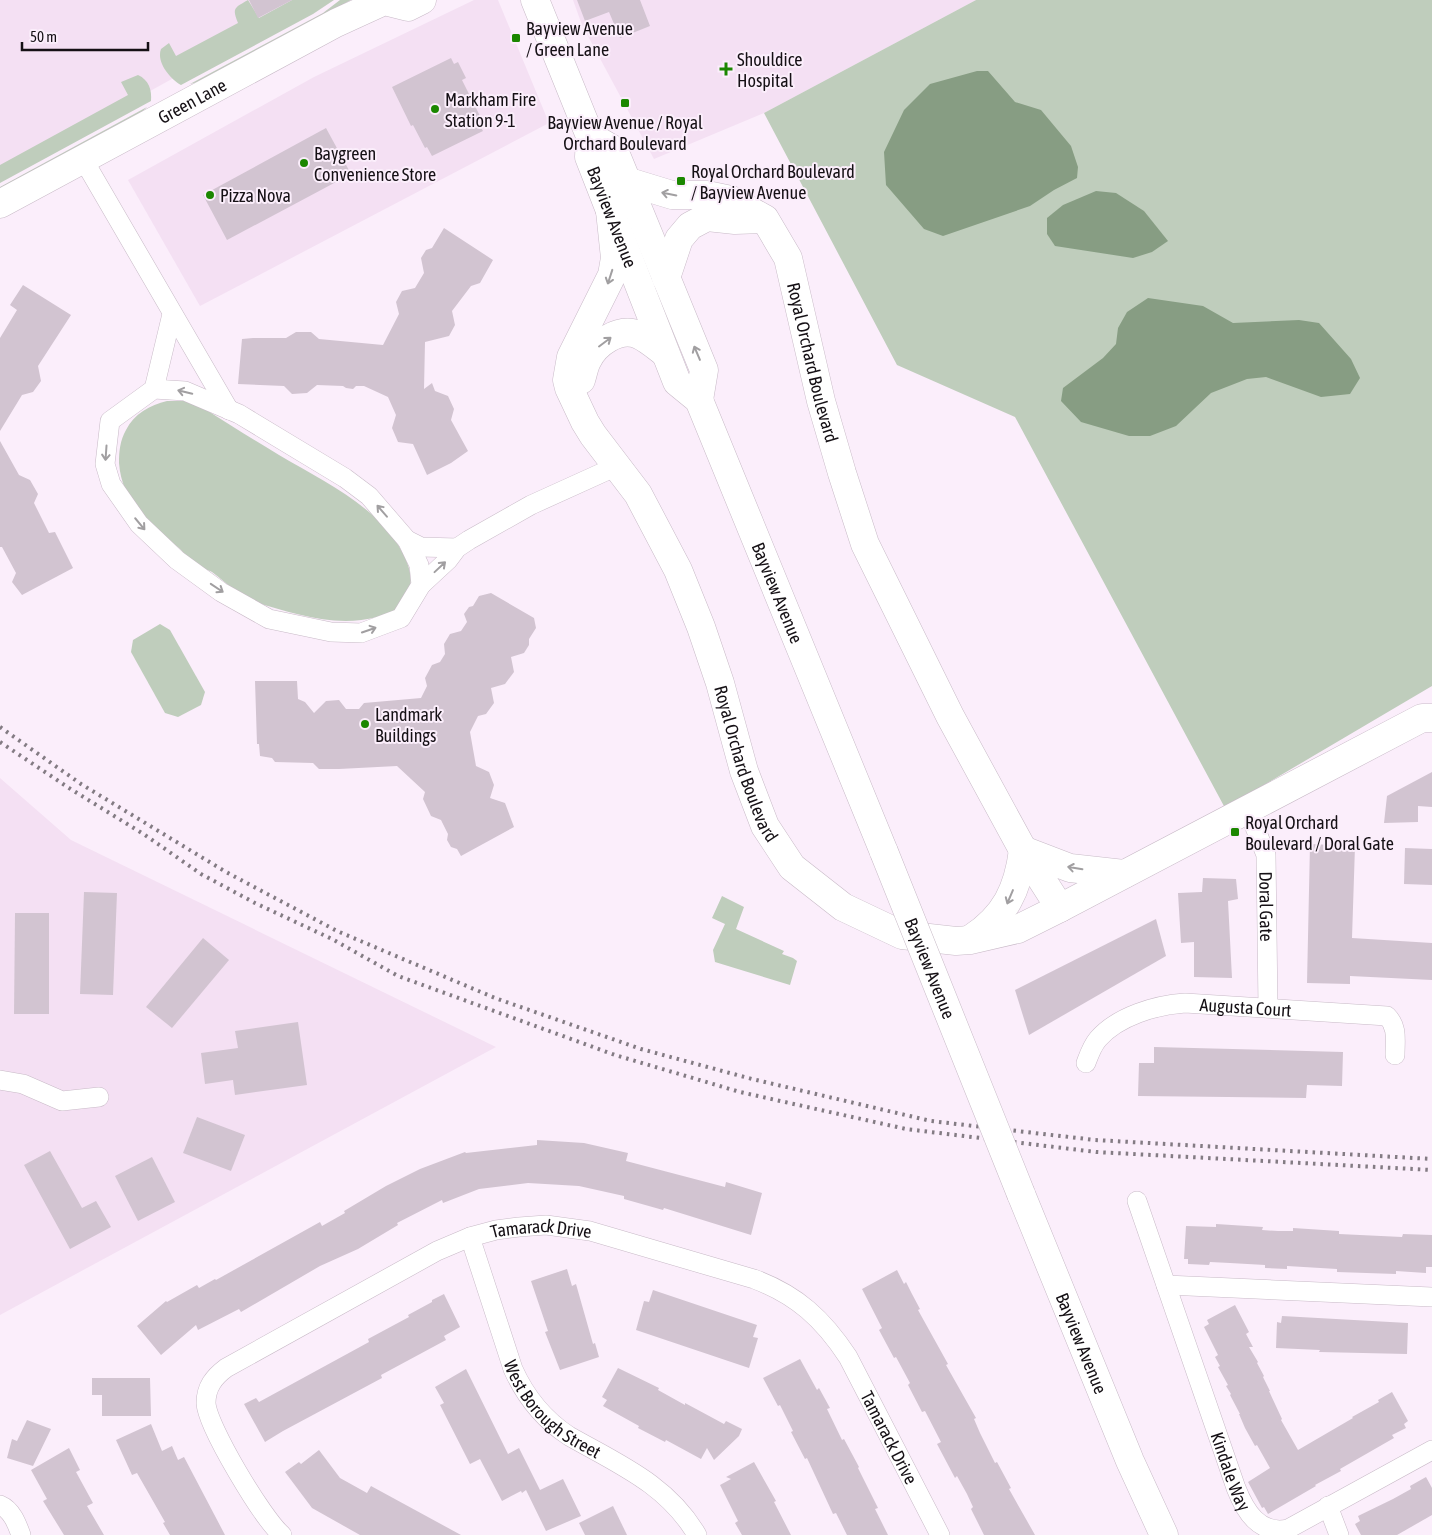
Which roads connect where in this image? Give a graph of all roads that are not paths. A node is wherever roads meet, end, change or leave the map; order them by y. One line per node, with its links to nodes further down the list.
1 (422, 0): 3 (street, Green Lane)
2 (535, 0): 4 (street, Bayview Avenue)
3 (384, 1): 5 (street, Green Lane)
4 (590, 136): 6 (street, Bayview Avenue); 8 (street, Bayview Avenue)
5 (83, 159): 7 (street, Green Lane); 11 (street)
6 (626, 181): 9 (street, one-way to 6); 10 (street, Bayview Avenue)
7 (0, 204)
8 (610, 211): 12 (street, Bayview Avenue); 14 (street, Royal Orchard Boulevard, one-way to 14)
9 (765, 219): 10 (street); 23 (street, Royal Orchard Boulevard)
10 (666, 278): 15 (street, Bayview Avenue, one-way to 10)
11 (176, 320): 13 (street); 16 (street)
12 (665, 353): 14 (street, one-way to 12); 15 (street, Bayview Avenue)
13 (154, 389): 16 (street, one-way to 13); 20 (street, one-way to 20)
14 (573, 398): 17 (street, Royal Orchard Boulevard)
15 (699, 400): 43 (street, Bayview Avenue, bridge)
16 (229, 410): 18 (street, one-way to 16)
17 (617, 466): 19 (street); 26 (street, Royal Orchard Boulevard)
18 (407, 540): 19 (street); 20 (street)
19 (457, 548): 20 (street, one-way to 19)
20 (421, 585)
21 (1432, 718): 22 (street, Royal Orchard Boulevard)
22 (1248, 810): 24 (street, Royal Orchard Boulevard); 27 (street, Doral Gate)
23 (1023, 850): 24 (street, one-way to 23); 25 (street, Royal Orchard Boulevard); 26 (street, one-way to 26)
24 (1124, 874): 25 (street, Royal Orchard Boulevard)
25 (1060, 908): 26 (street, Royal Orchard Boulevard)
26 (970, 940)
27 (1268, 1008): 28 (street, Augusta Court); 29 (street, Augusta Court)
28 (1394, 1055)
29 (1086, 1063)
30 (0, 1080): 31 (street)
31 (99, 1097)
32 (1137, 1201): 34 (street, Kindale Way)
33 (470, 1237): 40 (street, Tamarack Drive); 41 (street, West Borough Street); 42 (street, Tamarack Drive)
34 (1166, 1284): 35 (street); 38 (street, Kindale Way)
35 (1432, 1298)
36 (1432, 1450): 38 (street, Kindale Way)
37 (0, 1505): 39 (street)
38 (1328, 1506): 44 (street)
39 (21, 1535)
40 (282, 1535)
41 (697, 1535)
42 (940, 1535)
43 (1164, 1535)
44 (1339, 1535)

